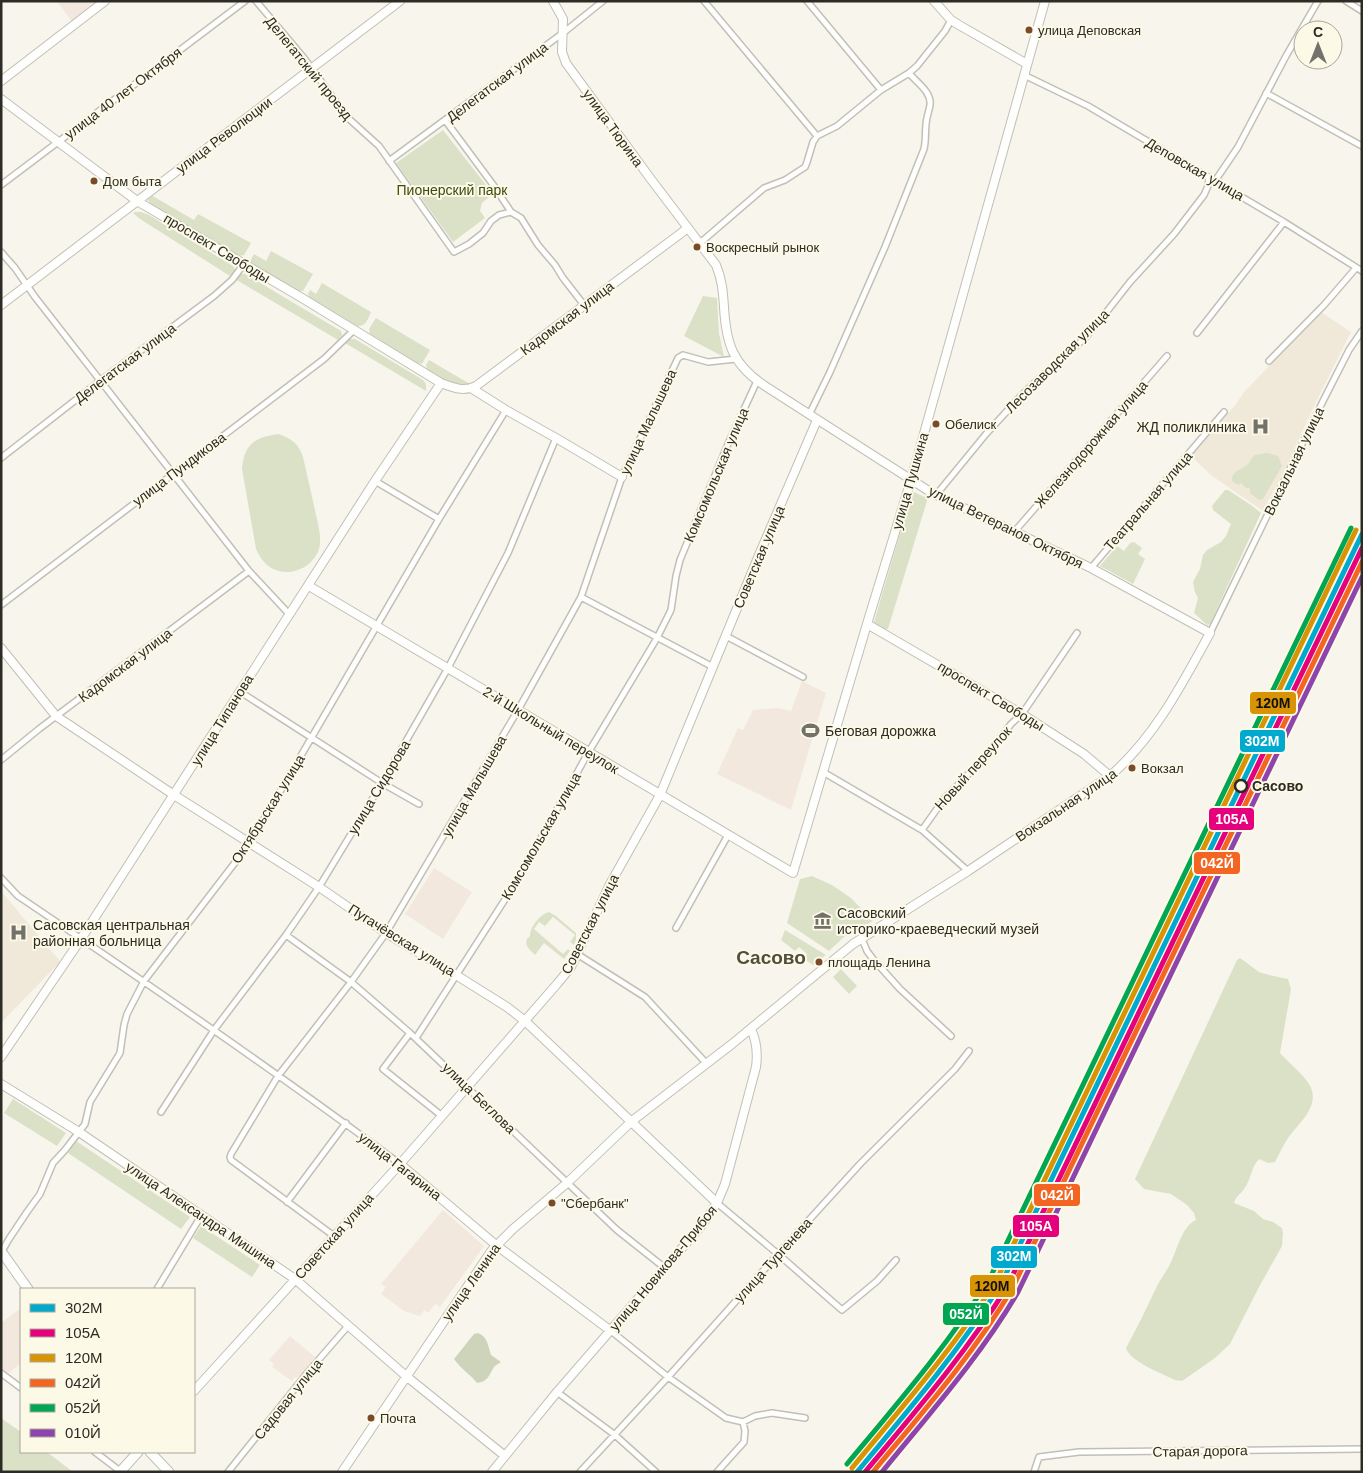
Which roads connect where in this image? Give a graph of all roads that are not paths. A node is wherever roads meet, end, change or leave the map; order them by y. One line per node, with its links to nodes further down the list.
1 (105, 1): 20 (street)
2 (245, 1): 26 (street, улица 40 лет Октября)
3 (256, 1): 17 (street, Делегатский проезд)
4 (400, 1): 17 (street, улица Революции)
5 (553, 1): 15 (street, улица Тюрина)
6 (603, 1): 15 (street, Делегатская улица)
7 (704, 1): 25 (street)
8 (807, 1): 21 (street)
9 (934, 1): 14 (street)
10 (1046, 1): 16 (street, улица Пушкина)
11 (1318, 1): 22 (street)
12 (1346, 1): 13 (street)
13 (1362, 11)
14 (951, 20): 16 (street); 18 (street)
15 (563, 33): 24 (street, Делегатская улица); 35 (street, улица Тюрина)
16 (1027, 64): 19 (street, улица Пушкина)
17 (312, 68): 28 (street, Делегатский проезд); 32 (street, улица Революции)
18 (909, 73): 21 (street); 55 (street)
19 (1024, 75): 29 (street, Деповская улица); 61 (street, улица Пушкина)
20 (1, 81)
21 (881, 90): 25 (street)
22 (1266, 93): 27 (street); 30 (street)
23 (1, 99): 26 (street, проспект Свободы)
24 (445, 120): 28 (street, Делегатская улица); 33 (street)
25 (817, 136): 36 (street)
26 (59, 142): 31 (street, улица 40 лет Октября); 32 (street, проспект Свободы)
27 (1362, 146)
28 (389, 161): 33 (street, Делегатский проезд)
29 (1209, 178): 30 (street, Деповская улица); 63 (street, Лесозаводская улица)
30 (1215, 181): 34 (street, Деповская улица)
31 (1, 185)
32 (137, 201): 38 (street, проспект Свободы); 40 (street, улица Революции)
33 (512, 212): 41 (street)
34 (1284, 222): 39 (street, Деповская улица); 45 (street)
35 (688, 228): 36 (street, улица Тюрина); 41 (street, Кадомская улица)
36 (700, 244): 47 (street, улица Тюрина)
37 (1, 252): 40 (street)
38 (244, 264): 43 (street, проспект Свободы); 49 (street, Делегатская улица)
39 (1359, 269): 48 (street)
40 (28, 285): 42 (street, улица Революции); 49 (street)
41 (584, 305): 52 (street, Кадомская улица)
42 (1, 306)
43 (354, 330): 51 (street, проспект Свободы); 59 (street, улица Пундикова)
44 (1362, 331): 75 (street, Вокзальная улица)
45 (1197, 333)
46 (1167, 356): 65 (street, Железнодорожная улица)
47 (736, 359): 50 (street, улица Ветеранов Октября); 60 (street, улица Малышева)
48 (1269, 362)
49 (100, 381): 58 (street, Делегатская улица); 59 (street)
50 (757, 381): 55 (street, улица Ветеранов Октября); 77 (street, Комсомольская улица)
51 (442, 383): 52 (street); 62 (street, улица Типанова)
52 (472, 388): 53 (street)
53 (506, 410): 57 (street); 64 (street, Октябрьская улица)
54 (1224, 412): 66 (street, Театральная улица)
55 (809, 415): 56 (street, улица Ветеранов Октября)
56 (817, 420): 61 (street, улица Ветеранов Октября); 76 (street, Советская улица)
57 (556, 438): 60 (street); 80 (street, улица Сидорова)
58 (1, 458)
59 (172, 474): 67 (street); 70 (street, улица Пундикова)
60 (622, 477): 69 (street, улица Малышева)
61 (911, 480): 63 (street, улица Ветеранов Октября); 72 (street, улица Пушкина)
62 (375, 481): 64 (street); 68 (street, улица Типанова)
63 (936, 494): 65 (street, улица Ветеранов Октября)
64 (439, 519): 73 (street, Октябрьская улица)
65 (1015, 532): 66 (street, улица Ветеранов Октября)
66 (1091, 568): 75 (street, улица Ветеранов Октября)
67 (249, 571): 71 (street); 85 (street, Кадомская улица)
68 (309, 586): 71 (street, улица Типанова); 73 (street, 2-й Школьный переулок)
69 (581, 597): 77 (street); 83 (street, улица Малышева)
70 (1, 605)
71 (290, 615): 82 (street, улица Типанова)
72 (867, 624): 84 (street, проспект Свободы); 89 (street, улица Пушкина)
73 (376, 627): 80 (street, 2-й Школьный переулок); 86 (street, Октябрьская улица)
74 (1077, 633): 84 (street, Новый переулок)
75 (1210, 633): 90 (street, Вокзальная улица)
76 (726, 636): 79 (street, Советская улица); 81 (street)
77 (657, 638): 79 (street); 87 (street, Комсомольская улица)
78 (1, 648): 85 (street, Пугачёвская улица)
79 (713, 667): 93 (street, Советская улица)
80 (448, 668): 83 (street, 2-й Школьный переулок); 91 (street, улица Сидорова)
81 (803, 677)
82 (239, 691): 86 (street); 92 (street, улица Типанова)
83 (518, 710): 87 (street, 2-й Школьный переулок); 103 (street, улица Малышева)
84 (1022, 714): 90 (street, проспект Свободы); 95 (street, Новый переулок)
85 (56, 716): 88 (street, Кадомская улица); 92 (street, Пугачёвская улица)
86 (311, 738): 91 (street); 97 (street, Октябрьская улица)
87 (588, 752): 93 (street, 2-й Школьный переулок); 108 (street, Комсомольская улица)
88 (1, 760)
89 (823, 772): 95 (street); 99 (street, улица Пушкина)
90 (1110, 776): 98 (street, Вокзальная улица)
91 (382, 784): 94 (street); 101 (street, улица Сидорова)
92 (174, 795): 97 (street, Пугачёвская улица); 106 (street, улица Типанова)
93 (660, 795): 96 (street, 2-й Школьный переулок); 107 (street, Советская улица)
94 (419, 804)
95 (922, 830): 98 (street)
96 (728, 835): 99 (street, 2-й Школьный переулок); 102 (street)
97 (250, 843): 101 (street, Пугачёвская улица); 109 (street, Октябрьская улица)
98 (968, 871): 105 (street, Вокзальная улица)
99 (793, 874)
100 (1, 878): 106 (street, улица Гагарина)
101 (319, 887): 103 (street, Пугачёвская улица); 104 (street, улица Сидорова)
102 (676, 928)
103 (386, 933): 108 (street, Пугачёвская улица); 110 (street, улица Малышева)
104 (286, 935): 110 (street, улица Беглова); 113 (street, улица Сидорова)
105 (862, 938): 112 (street, Вокзальная улица); 115 (street)
106 (81, 939): 109 (street, улица Гагарина); 118 (street, улица Типанова)
107 (577, 954): 111 (street, Советская улица); 119 (street)
108 (456, 974): 111 (street, Пугачёвская улица); 116 (street, Комсомольская улица)
109 (144, 981): 113 (street, улица Гагарина); 127 (street, Октябрьская улица)
110 (351, 982): 114 (street, улица Беглова); 120 (street, улица Малышева)
111 (526, 1021): 122 (street, Советская улица); 125 (street, Пугачёвская улица)
112 (751, 1028): 119 (street, улица Ленина); 131 (street, улица Новикова-Прибоя)
113 (214, 1030): 120 (street, улица Гагарина); 123 (street, улица Сидорова)
114 (410, 1033): 116 (street, улица Беглова); 124 (street)
115 (951, 1036)
116 (416, 1038): 122 (street, улица Беглова)
117 (968, 1051): 136 (street, улица Тургенева)
118 (1, 1057)
119 (707, 1064): 125 (street, улица Ленина)
120 (278, 1076): 126 (street, улица Гагарина); 130 (street, улица Малышева)
121 (1, 1084): 127 (street, улица Александра Мишина)
122 (467, 1086): 124 (street, Советская улица); 129 (street, улица Беглова)
123 (161, 1112)
124 (442, 1116): 128 (street, Советская улица)
125 (632, 1122): 129 (street, улица Ленина); 131 (street, Пугачёвская улица)
126 (346, 1123): 128 (street, улица Гагарина); 130 (street)
127 (79, 1132): 132 (street, улица Александра Мишина); 135 (street, Октябрьская улица)
128 (400, 1164): 133 (street, Советская улица); 134 (street, улица Гагарина)
129 (567, 1183): 134 (street, улица Ленина); 138 (street, улица Беглова)
130 (287, 1202): 133 (street)
131 (717, 1203): 136 (street); 138 (street, улица Новикова-Прибоя)
132 (200, 1216): 139 (street, улица Александра Мишина); 141 (street)
133 (334, 1236): 139 (street, Советская улица)
134 (496, 1245): 143 (street, улица Гагарина); 145 (street, улица Ленина)
135 (1, 1252): 140 (main road)
136 (778, 1254): 137 (street); 146 (street, улица Тургенева)
137 (896, 1260)
138 (665, 1268): 143 (street, улица Новикова-Прибоя)
139 (295, 1279): 142 (street, улица Александра Мишина); 148 (street, Советская улица)
140 (27, 1288)
141 (158, 1288)
142 (348, 1326): 145 (street, улица Александра Мишина); 160 (street, Садовая улица)
143 (611, 1331): 146 (street, улица Гагарина); 149 (street, улица Новикова-Прибоя)
144 (1, 1373): 147 (street)
145 (406, 1376): 157 (street, улица Александра Мишина); 161 (street, улица Ленина)
146 (668, 1377): 151 (street, улица Гагарина); 152 (street, улица Тургенева)
147 (20, 1387)
148 (195, 1390)
149 (557, 1392): 152 (street); 157 (street, улица Новикова-Прибоя)
150 (805, 1418): 151 (street)
151 (743, 1422): 165 (street)
152 (615, 1435): 163 (street, улица Тургенева); 164 (street)
153 (1362, 1449): 166 (street, Старая дорога)
154 (95, 1453): 158 (street)
155 (137, 1453): 158 (main road)
156 (151, 1453): 159 (main road)
157 (505, 1456): 162 (street, улица Новикова-Прибоя)
158 (120, 1471)
159 (169, 1472)
160 (228, 1472)
161 (342, 1472)
162 (492, 1472)
163 (580, 1472)
164 (656, 1472)
165 (718, 1472)
166 (1034, 1472)

